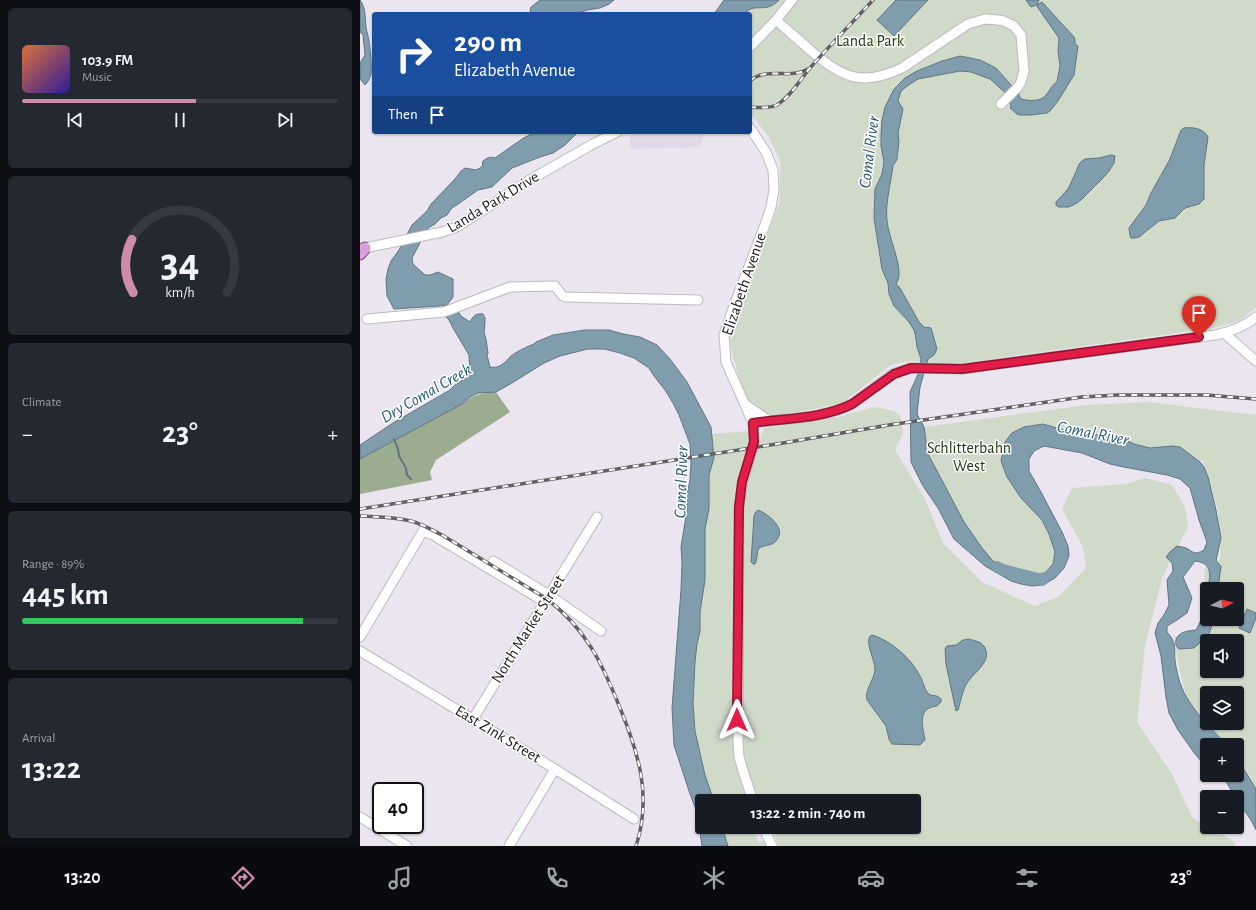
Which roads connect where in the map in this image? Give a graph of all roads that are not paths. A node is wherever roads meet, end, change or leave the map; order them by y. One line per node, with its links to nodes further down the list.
1 (792, 0): 2 (street)
2 (776, 20): 3 (street); 4 (street)
3 (752, 45)
4 (1005, 102)
5 (752, 131): 13 (street, Elizabeth Avenue)
6 (613, 134): 7 (street, Landa Park Drive)
7 (362, 251)
8 (698, 300): 10 (street)
9 (1256, 317): 11 (street)
10 (366, 319)
11 (1224, 333): 12 (street); 14 (street)
12 (1256, 361)
13 (746, 405): 14 (street); 15 (street, Elizabeth Avenue)
14 (769, 421): 15 (street)
15 (753, 423): 24 (street, Elizabeth Avenue)
16 (597, 517): 18 (street, North Market Street)
17 (493, 561): 18 (street)
18 (547, 599): 19 (street); 20 (street); 22 (street, North Market Street)
19 (601, 631)
20 (360, 637)
21 (360, 651): 22 (street, East Zink Street)
22 (472, 719): 23 (street, East Zink Street)
23 (555, 769): 26 (street, East Zink Street); 29 (street)
24 (750, 794)
25 (360, 817): 28 (street)
26 (634, 819)
27 (766, 834): 30 (street)
28 (407, 846)
29 (509, 846)
30 (772, 846)

